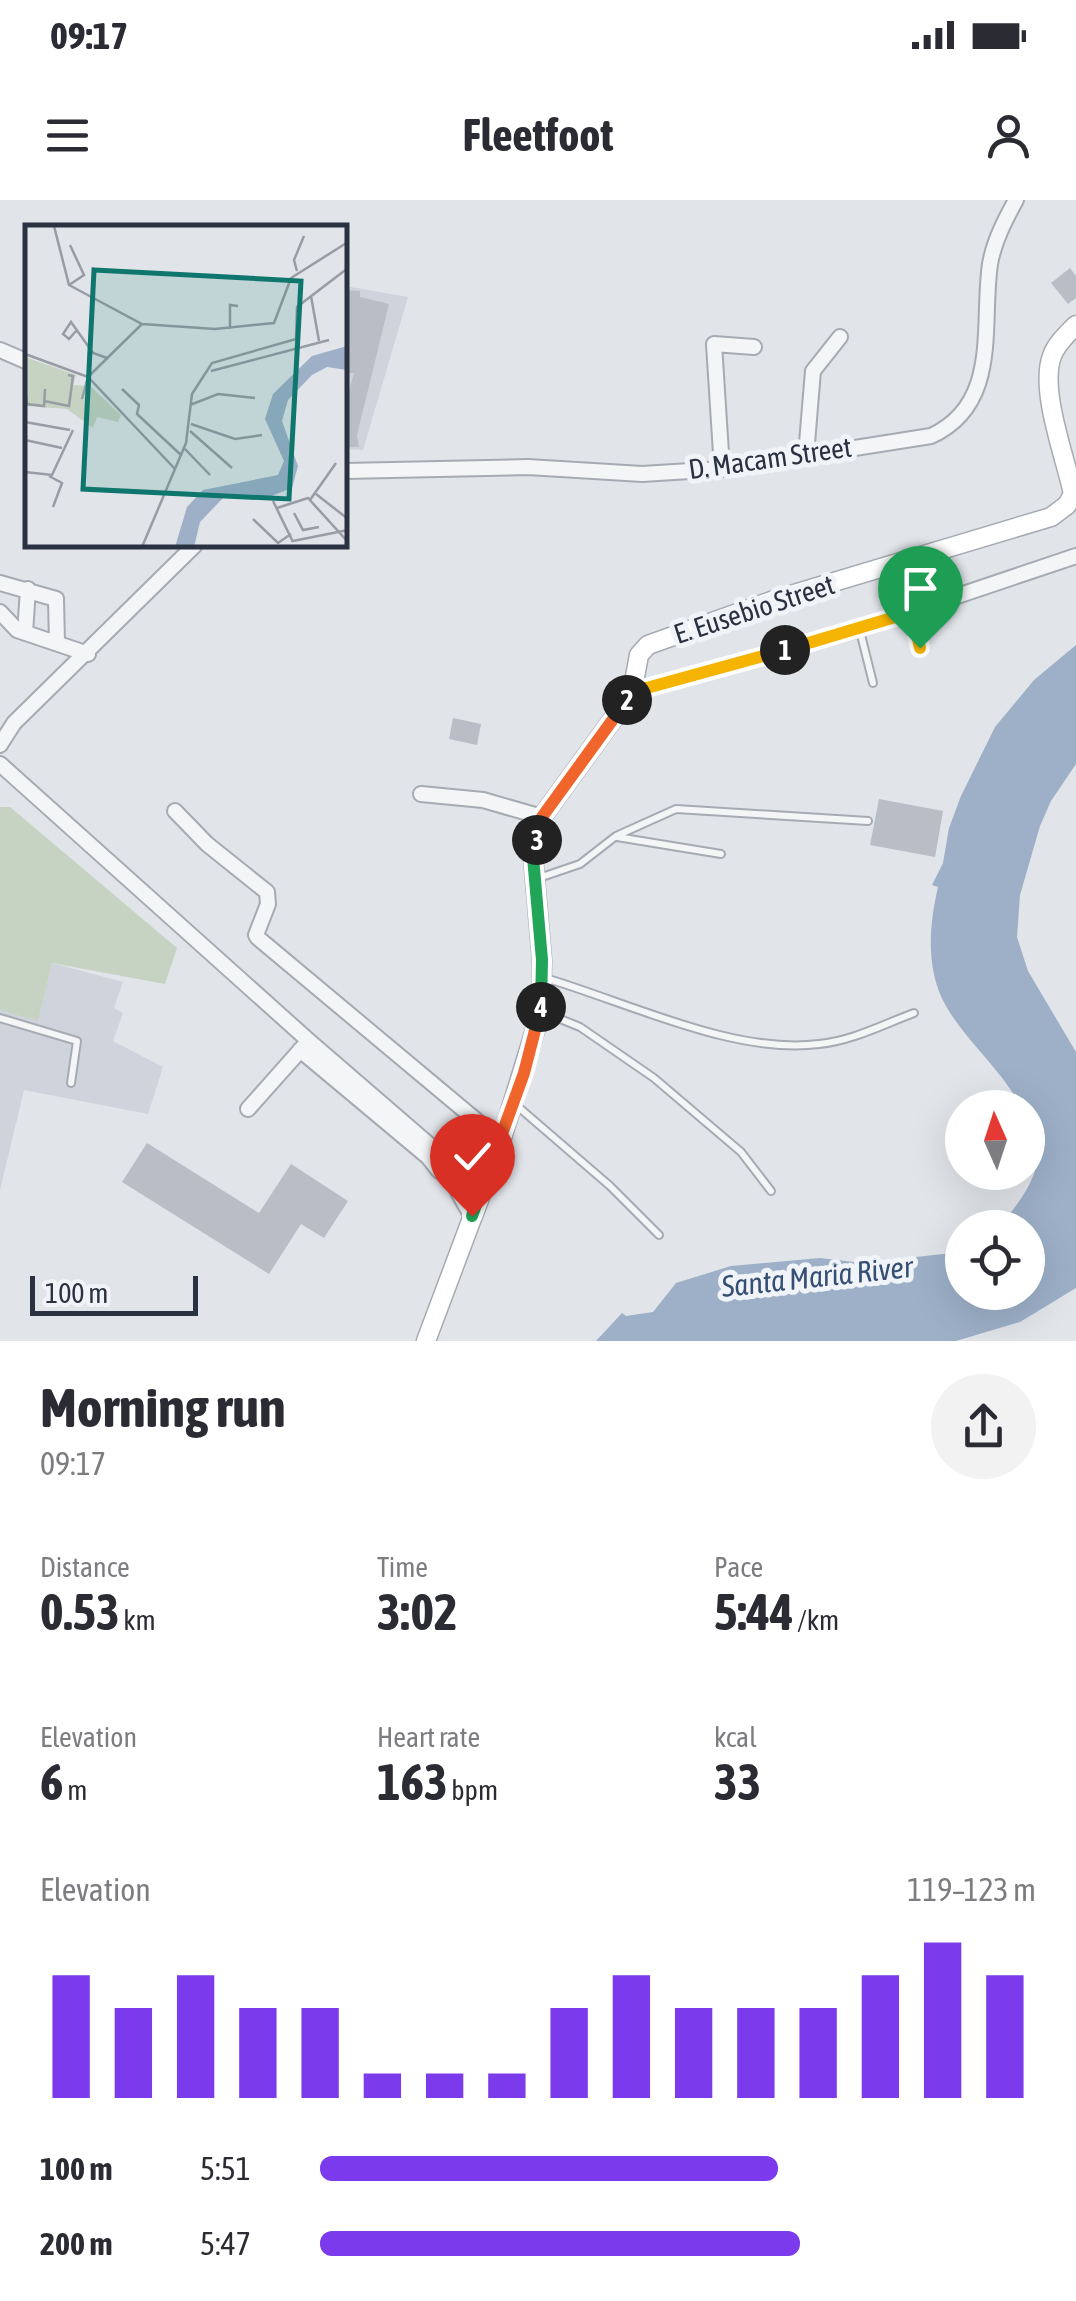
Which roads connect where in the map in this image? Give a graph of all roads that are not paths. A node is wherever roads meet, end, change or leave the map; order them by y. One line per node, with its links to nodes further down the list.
1 (1015, 201): 7 (street, D. Macam Street)
2 (1076, 325): 10 (main road, E. Eusebio Street)
3 (840, 337): 7 (street)
4 (754, 347): 8 (street)
5 (0, 350): 6 (street)
6 (25, 361)
7 (806, 455): 8 (street, D. Macam Street)
8 (722, 469): 9 (street, D. Macam Street)
9 (348, 470)
10 (1075, 498): 13 (main road, E. Eusebio Street)
11 (192, 548): 22 (street)
12 (1076, 556): 17 (street)
13 (903, 563): 17 (lane); 24 (main road, E. Eusebio Street)
14 (0, 583): 15 (street)
15 (28, 589): 19 (street); 20 (street)
16 (0, 612): 19 (street)
17 (914, 612): 18 (street); 21 (lane)
18 (859, 630): 23 (lane); 24 (street)
19 (26, 633): 20 (street)
20 (56, 644): 22 (street)
21 (920, 648)
22 (88, 654): 25 (street)
23 (873, 683)
24 (632, 692): 29 (main road)
25 (0, 746)
26 (0, 764): 38 (street)
27 (421, 794): 29 (street)
28 (175, 811): 42 (street)
29 (542, 817): 33 (main road)
30 (868, 821): 31 (lane)
31 (616, 836): 32 (lane); 33 (lane)
32 (720, 854)
33 (535, 879): 34 (main road)
34 (543, 978): 35 (main road); 36 (lane)
35 (541, 1012): 40 (main road); 43 (lane)
36 (914, 1013)
37 (0, 1018): 39 (lane)
38 (304, 1046): 41 (street); 44 (street)
39 (72, 1083)
40 (514, 1104): 42 (main road); 45 (lane)
41 (248, 1109)
42 (501, 1140): 44 (main road)
43 (771, 1192)
44 (472, 1216): 46 (main road)
45 (658, 1235)
46 (426, 1341)

